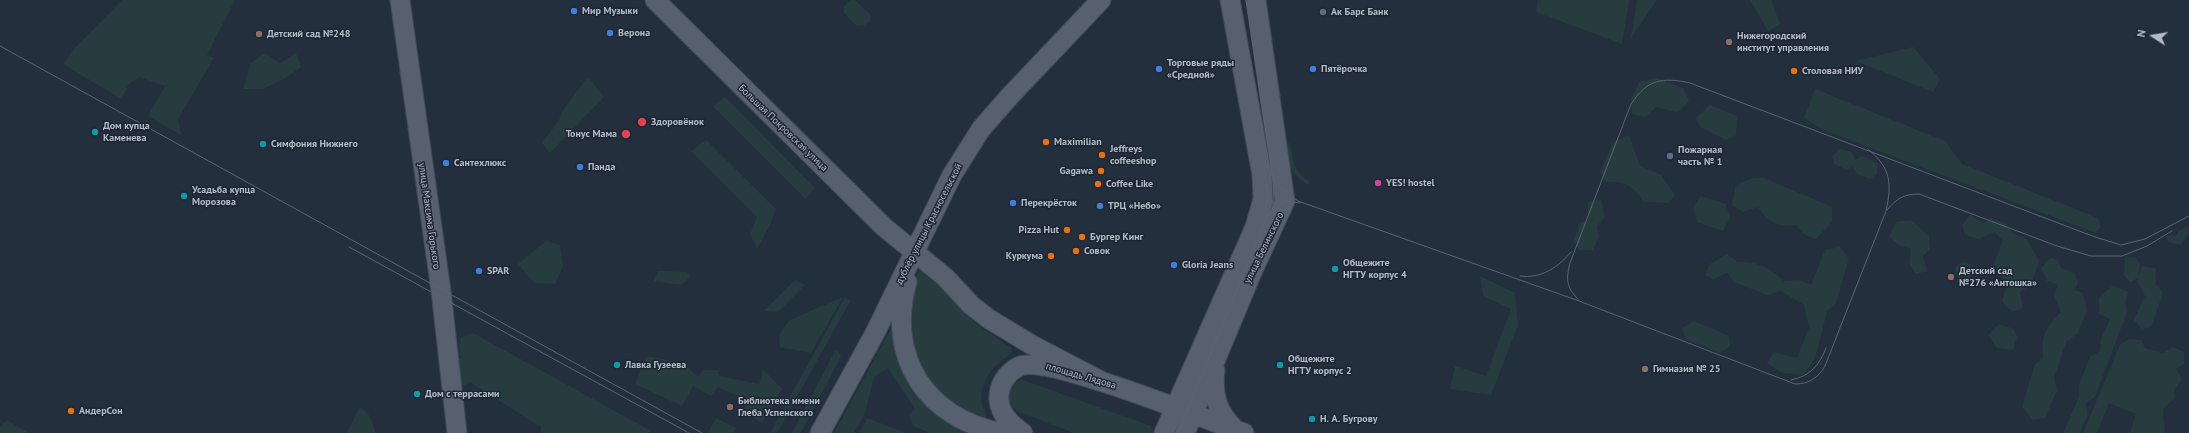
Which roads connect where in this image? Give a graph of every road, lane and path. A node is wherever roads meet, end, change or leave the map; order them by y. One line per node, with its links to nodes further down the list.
1 (400, 0): 11 (main road, улица Максима Горького)
2 (655, 0): 6 (main road, Большая Покровская улица)
3 (1101, 0): 6 (main road, дублёр улицы Красносельской)
4 (1230, 0): 9 (main road, улица Белинского)
5 (1256, 0): 7 (main road, улица Белинского)
6 (916, 252): 8 (main road, Большая Покровская улица); 12 (main road, дублёр улицы Красносельской); 13 (main road)
7 (1216, 358): 9 (main road, улица Белинского); 10 (main road)
8 (1101, 381): 9 (main road, площадь Лядова); 14 (main road, площадь Лядова)
9 (1184, 412): 10 (main road, площадь Лядова); 15 (main road); 16 (main road)
10 (1240, 432)
11 (457, 433)
12 (820, 433)
13 (1003, 433)
14 (1023, 433)
15 (1164, 433)
16 (1185, 433)

